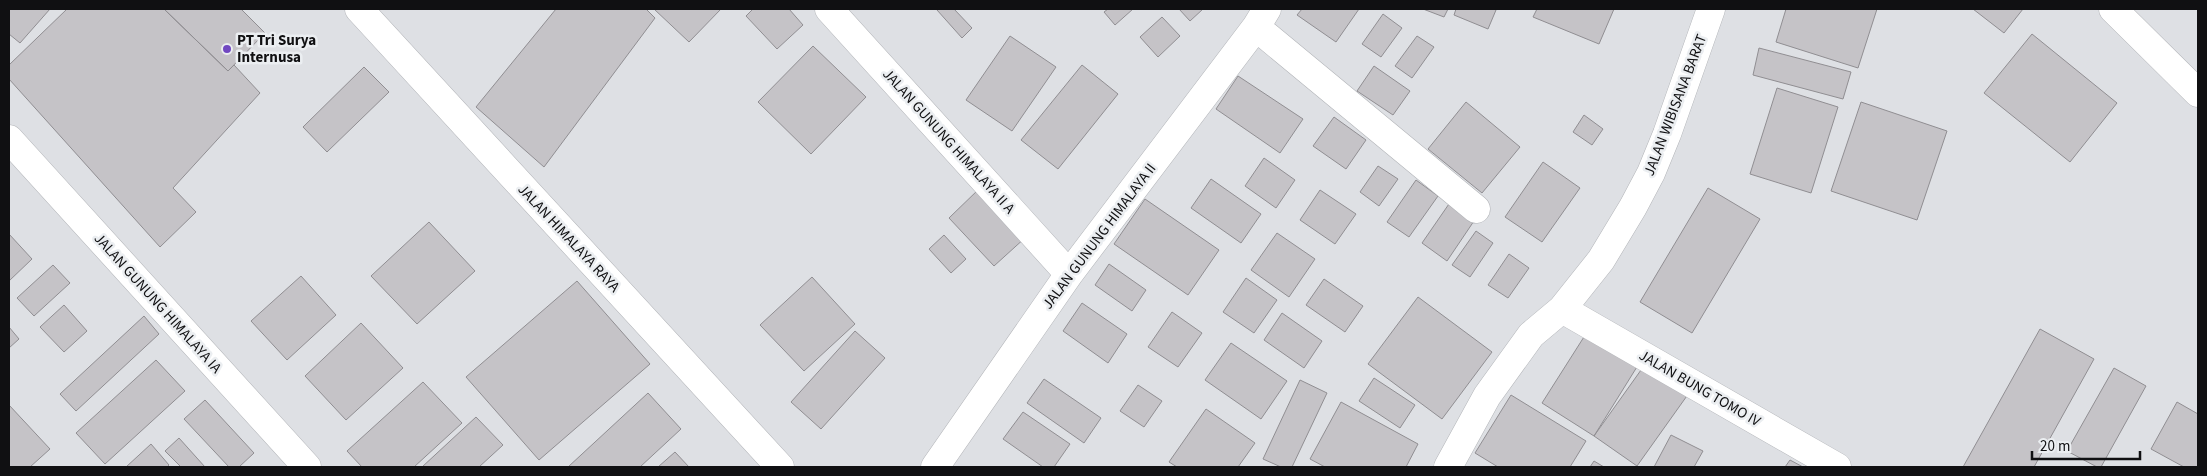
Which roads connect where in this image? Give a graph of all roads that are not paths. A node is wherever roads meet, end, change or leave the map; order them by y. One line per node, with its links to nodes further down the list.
1 (358, 9): 12 (street, JALAN HIMALAYA RAYA)
2 (829, 9): 9 (street, JALAN GUNUNG HIMALAYA II A)
3 (1711, 9): 10 (street, JALAN WIBISANA BARAT)
4 (2114, 9): 6 (street)
5 (1262, 18): 8 (street); 9 (street, JALAN GUNUNG HIMALAYA II)
6 (2198, 93)
7 (9, 139): 11 (street, JALAN GUNUNG HIMALAYA IA)
8 (1476, 209)
9 (1069, 274): 13 (street, JALAN GUNUNG HIMALAYA II)
10 (1562, 309): 14 (street, JALAN WIBISANA BARAT); 15 (street, JALAN BUNG TOMO IV)
11 (307, 467)
12 (780, 467)
13 (935, 467)
14 (1448, 467)
15 (1837, 467)

